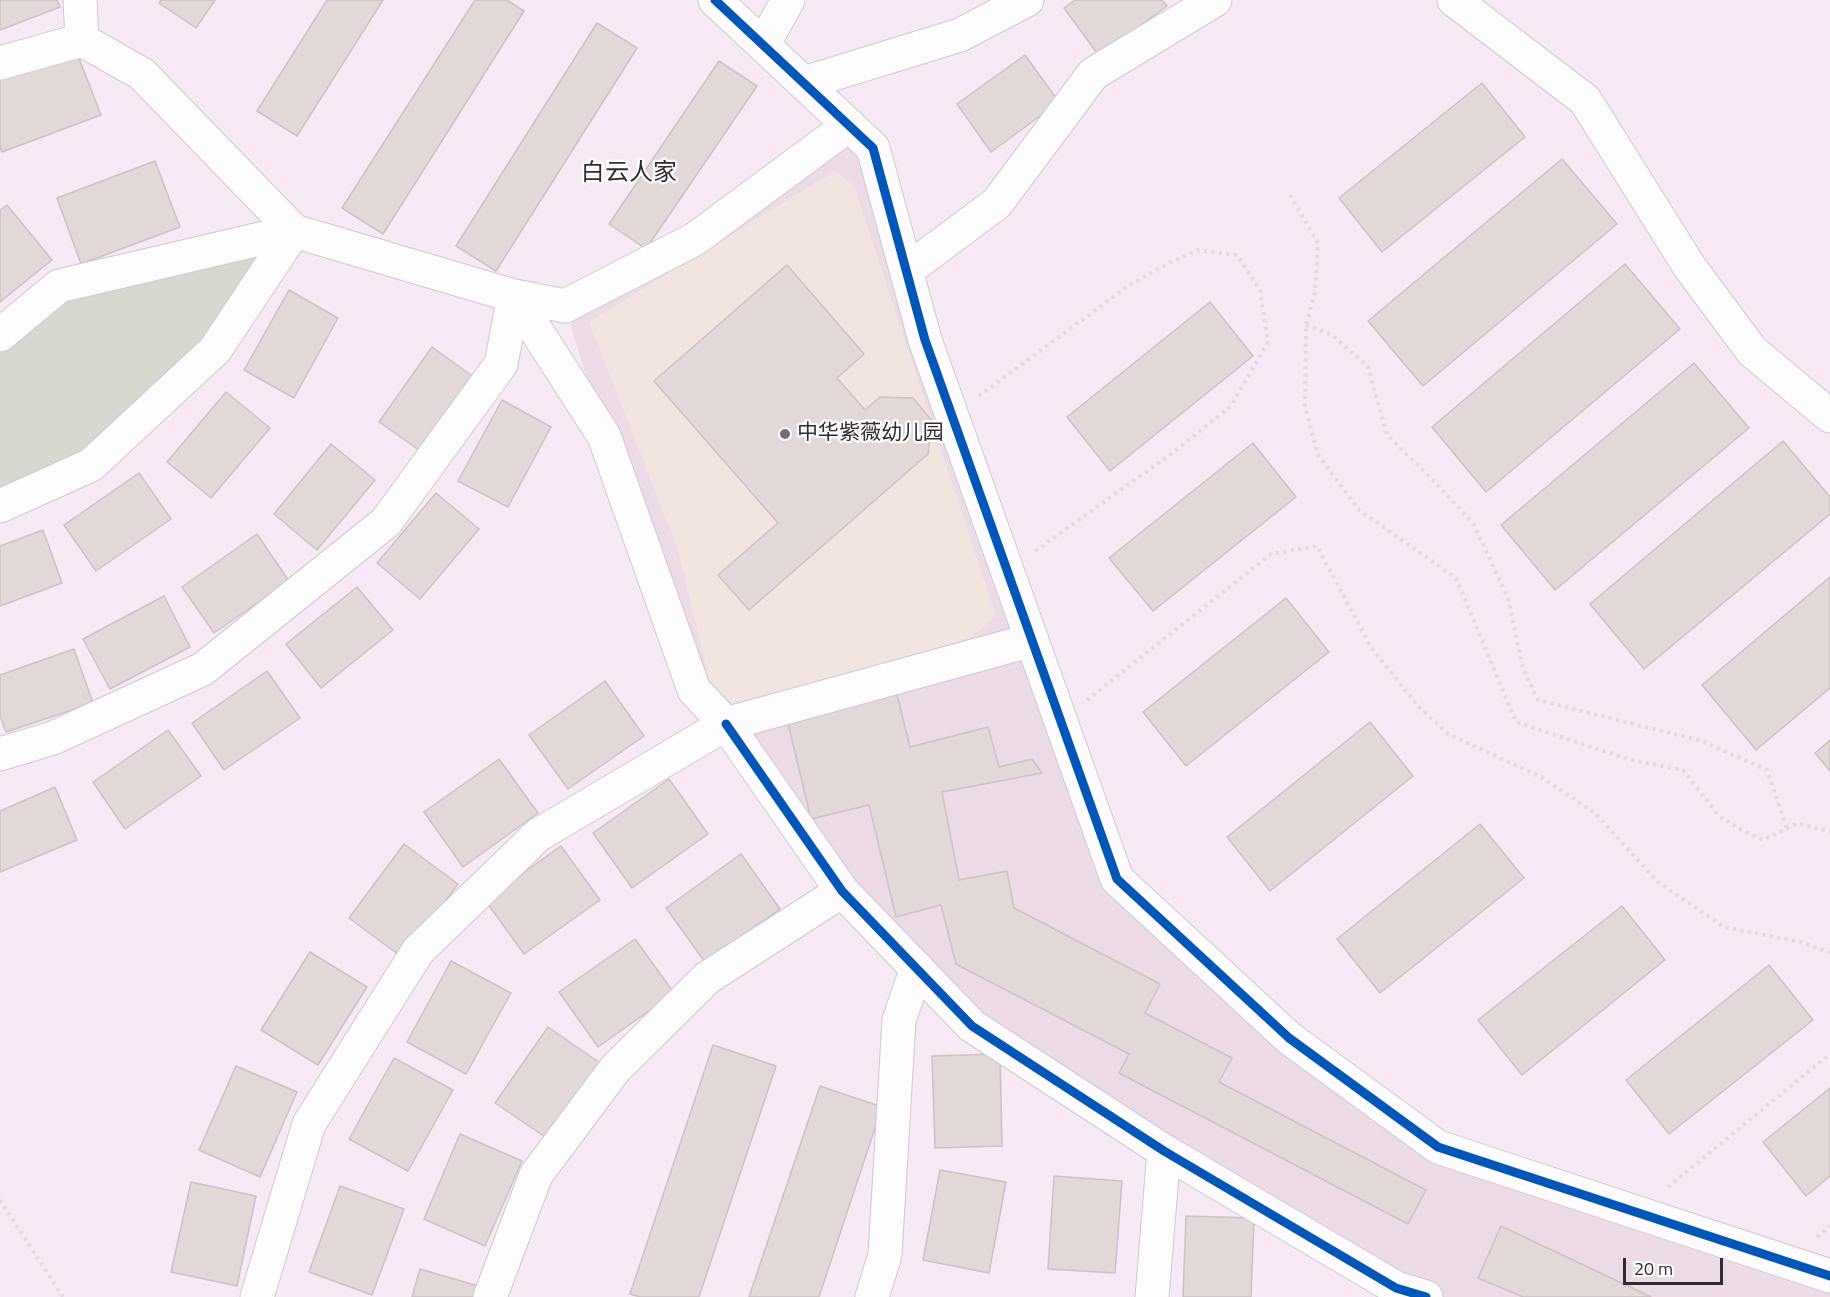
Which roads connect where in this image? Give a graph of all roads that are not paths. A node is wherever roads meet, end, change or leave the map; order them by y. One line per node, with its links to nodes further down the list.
1 (80, 0): 7 (street)
2 (788, 0): 8 (street)
3 (1027, 0): 10 (street)
4 (1215, 0): 13 (street)
5 (1454, 0): 16 (street)
6 (721, 3): 8 (street)
7 (82, 40): 9 (street); 12 (street)
8 (763, 45): 10 (street)
9 (0, 63)
10 (804, 83): 11 (street)
11 (849, 125): 13 (street); 14 (street)
12 (294, 231): 14 (street); 15 (street); 17 (street)
13 (906, 271): 18 (street)
14 (514, 296): 19 (street); 20 (street)
15 (0, 335)
16 (1830, 416)
17 (0, 506)
18 (1032, 640): 19 (street); 24 (street)
19 (726, 724): 21 (street); 26 (street)
20 (0, 754)
21 (842, 891): 22 (street); 27 (street)
22 (917, 968): 23 (street); 28 (street)
23 (1164, 1151): 25 (street); 29 (street)
24 (1830, 1276)
25 (1422, 1296)
26 (257, 1297)
27 (490, 1297)
28 (872, 1297)
29 (1152, 1297)

